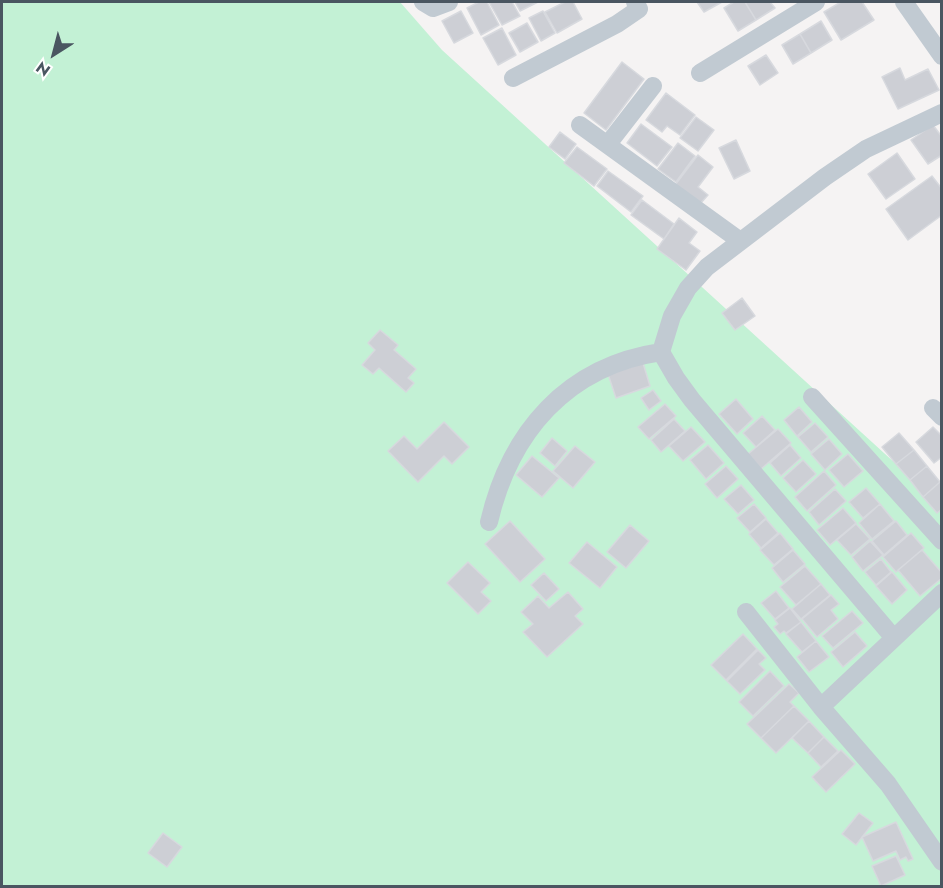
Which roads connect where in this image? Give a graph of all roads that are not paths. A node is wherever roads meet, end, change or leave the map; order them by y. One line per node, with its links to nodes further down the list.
1 (423, 2): 2 (street)
2 (449, 2)
3 (816, 2): 7 (street)
4 (904, 2): 6 (street)
5 (642, 4): 8 (street)
6 (942, 56)
7 (700, 73)
8 (513, 78)
9 (653, 86): 12 (street)
10 (942, 112): 13 (street)
11 (580, 125): 12 (street)
12 (608, 144): 13 (street)
13 (739, 240): 14 (street)
14 (661, 352): 16 (street); 20 (street)
15 (812, 397): 17 (street)
16 (489, 522)
17 (942, 541)
18 (942, 593): 20 (street)
19 (746, 612): 21 (street)
20 (893, 637): 21 (street)
21 (821, 707): 22 (street)
22 (942, 862)

